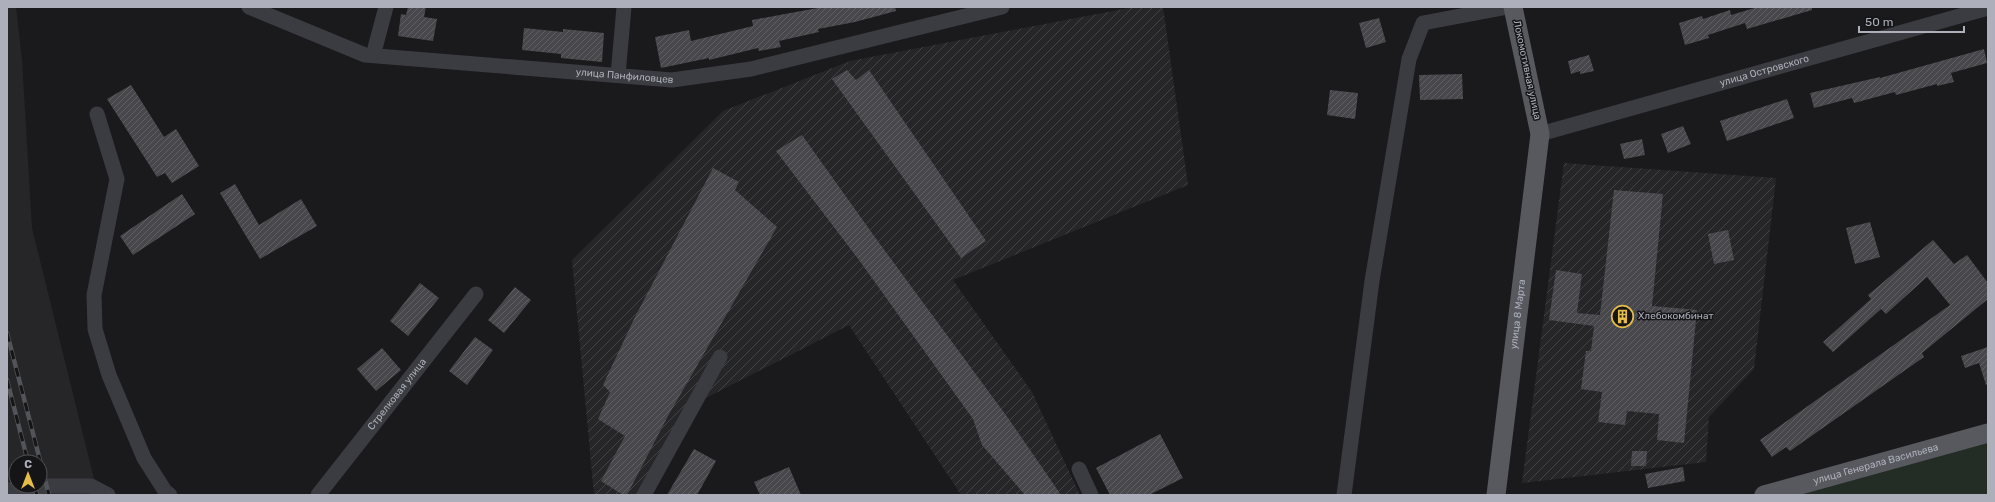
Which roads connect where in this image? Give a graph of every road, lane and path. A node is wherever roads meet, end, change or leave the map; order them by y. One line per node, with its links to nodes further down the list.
1 (249, 7): 9 (street, улица Панфиловцев)
2 (386, 7): 8 (street)
3 (624, 7): 9 (street)
4 (1002, 7): 9 (street, улица Панфиловцев)
5 (1508, 7): 22 (street)
6 (1513, 7): 11 (main road, Локомотивная улица)
7 (1988, 8): 11 (street, улица Островского)
8 (375, 48)
9 (618, 75)
10 (97, 114): 18 (street)
11 (1540, 134): 23 (main road, улица 8 Марта)
12 (476, 294): 19 (street, Стрелковая улица)
13 (720, 357): 20 (street)
14 (1988, 433): 24 (main road, улица Генерала Васильева)
15 (1079, 469): 21 (street)
16 (7, 490): 17 (street)
17 (108, 495)
18 (170, 495)
19 (318, 495)
20 (644, 495)
21 (1091, 495)
22 (1344, 495)
23 (1496, 495)
24 (1764, 495)

